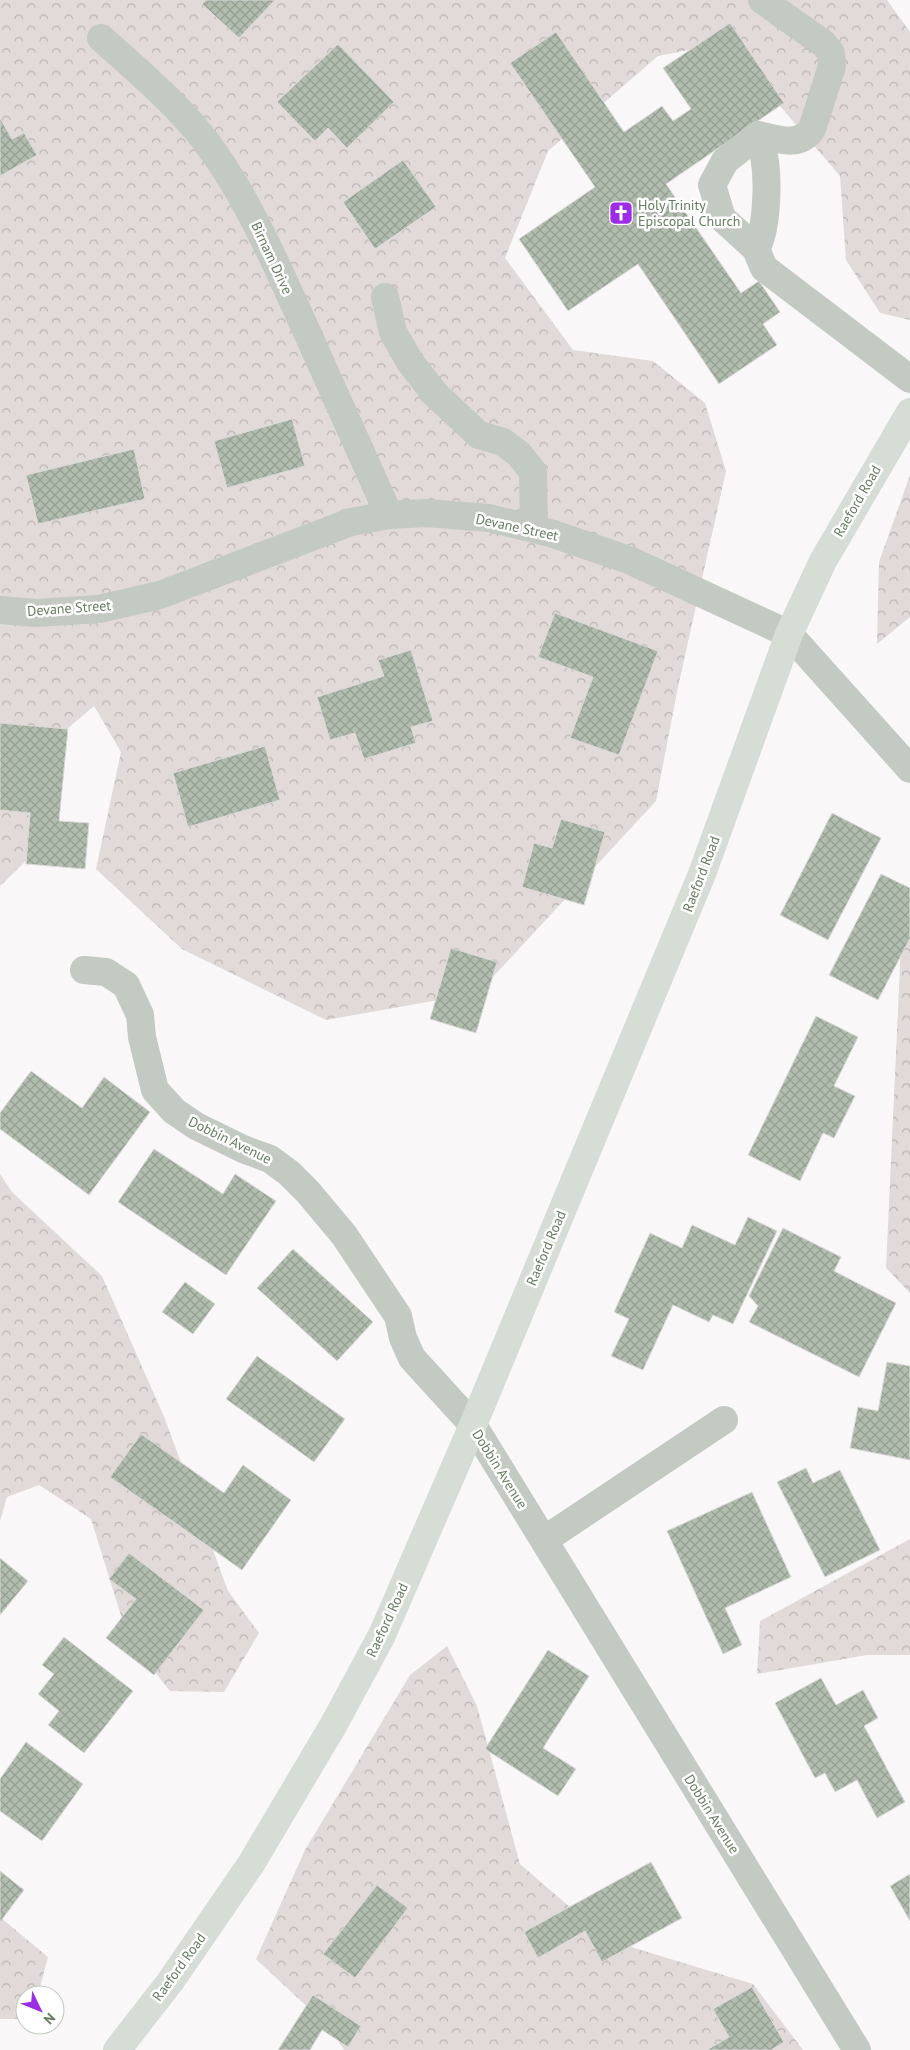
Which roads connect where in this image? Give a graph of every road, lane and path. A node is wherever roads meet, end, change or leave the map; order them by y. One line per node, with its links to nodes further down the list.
1 (762, 0): 3 (street)
2 (101, 38): 8 (street, Birnam Drive)
3 (758, 135): 4 (street); 4 (street)
4 (756, 249): 6 (street)
5 (385, 297): 9 (street)
6 (910, 379)
7 (910, 412): 11 (main road, Raeford Road)
8 (389, 515): 9 (street, Devane Street); 10 (street, Devane Street)
9 (534, 529): 11 (street, Devane Street)
10 (0, 610)
11 (789, 634): 12 (street, Devane Street); 15 (main road, Raeford Road)
12 (910, 769)
13 (84, 970): 15 (street, Dobbin Avenue)
14 (724, 1420): 16 (street)
15 (473, 1424): 16 (street, Dobbin Avenue); 17 (main road, Raeford Road)
16 (544, 1540): 18 (street, Dobbin Avenue)
17 (117, 2050)
18 (857, 2050)

